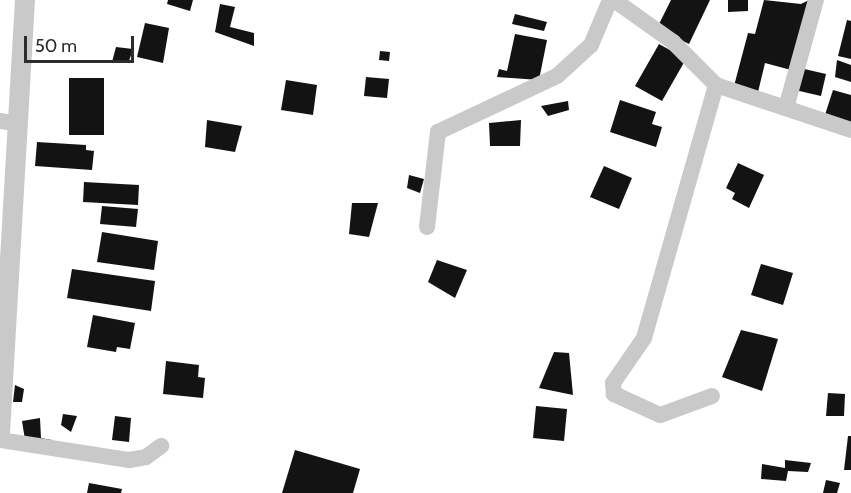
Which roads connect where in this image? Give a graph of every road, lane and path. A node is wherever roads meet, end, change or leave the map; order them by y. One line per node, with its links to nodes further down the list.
1 (25, 0): 6 (street)
2 (612, 0): 4 (street); 8 (street)
3 (816, 0): 5 (street)
4 (716, 85): 5 (street); 9 (street)
5 (786, 108): 7 (street)
6 (9, 123): 10 (street)
7 (851, 130)
8 (427, 227)
9 (712, 396)
10 (0, 433)
11 (0, 440): 12 (street)
12 (161, 446)

